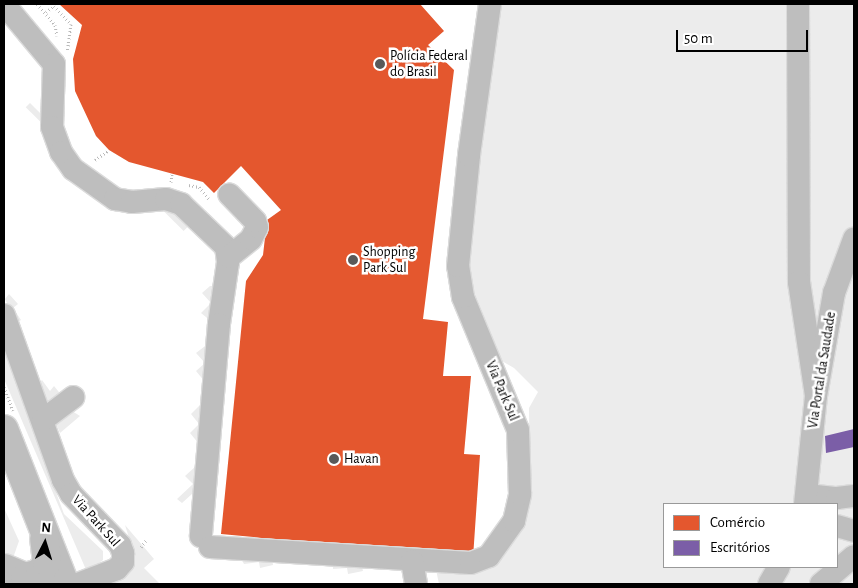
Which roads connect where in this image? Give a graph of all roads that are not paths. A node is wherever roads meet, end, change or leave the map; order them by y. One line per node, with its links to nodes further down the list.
1 (4, 4): 6 (lane)
2 (490, 4): 18 (lane, Via Park Sul)
3 (798, 4): 8 (lane)
4 (229, 194): 6 (lane)
5 (854, 239): 8 (lane, Via Portal da Saudade)
6 (229, 257): 18 (lane, Via Park Sul)
7 (4, 315): 11 (lane)
8 (816, 396): 13 (lane, Via Portal da Saudade)
9 (73, 397): 11 (lane)
10 (4, 430): 15 (main road)
11 (50, 443): 22 (lane)
12 (854, 496): 13 (lane)
13 (806, 499)
14 (838, 526): 16 (lane)
15 (42, 529): 19 (main road); 21 (main road)
16 (854, 531)
17 (854, 556): 25 (lane)
18 (412, 561): 23 (lane)
19 (4, 568)
20 (778, 568): 24 (lane)
21 (65, 584)
22 (78, 584)
23 (416, 584)
24 (769, 584)
25 (821, 584)

